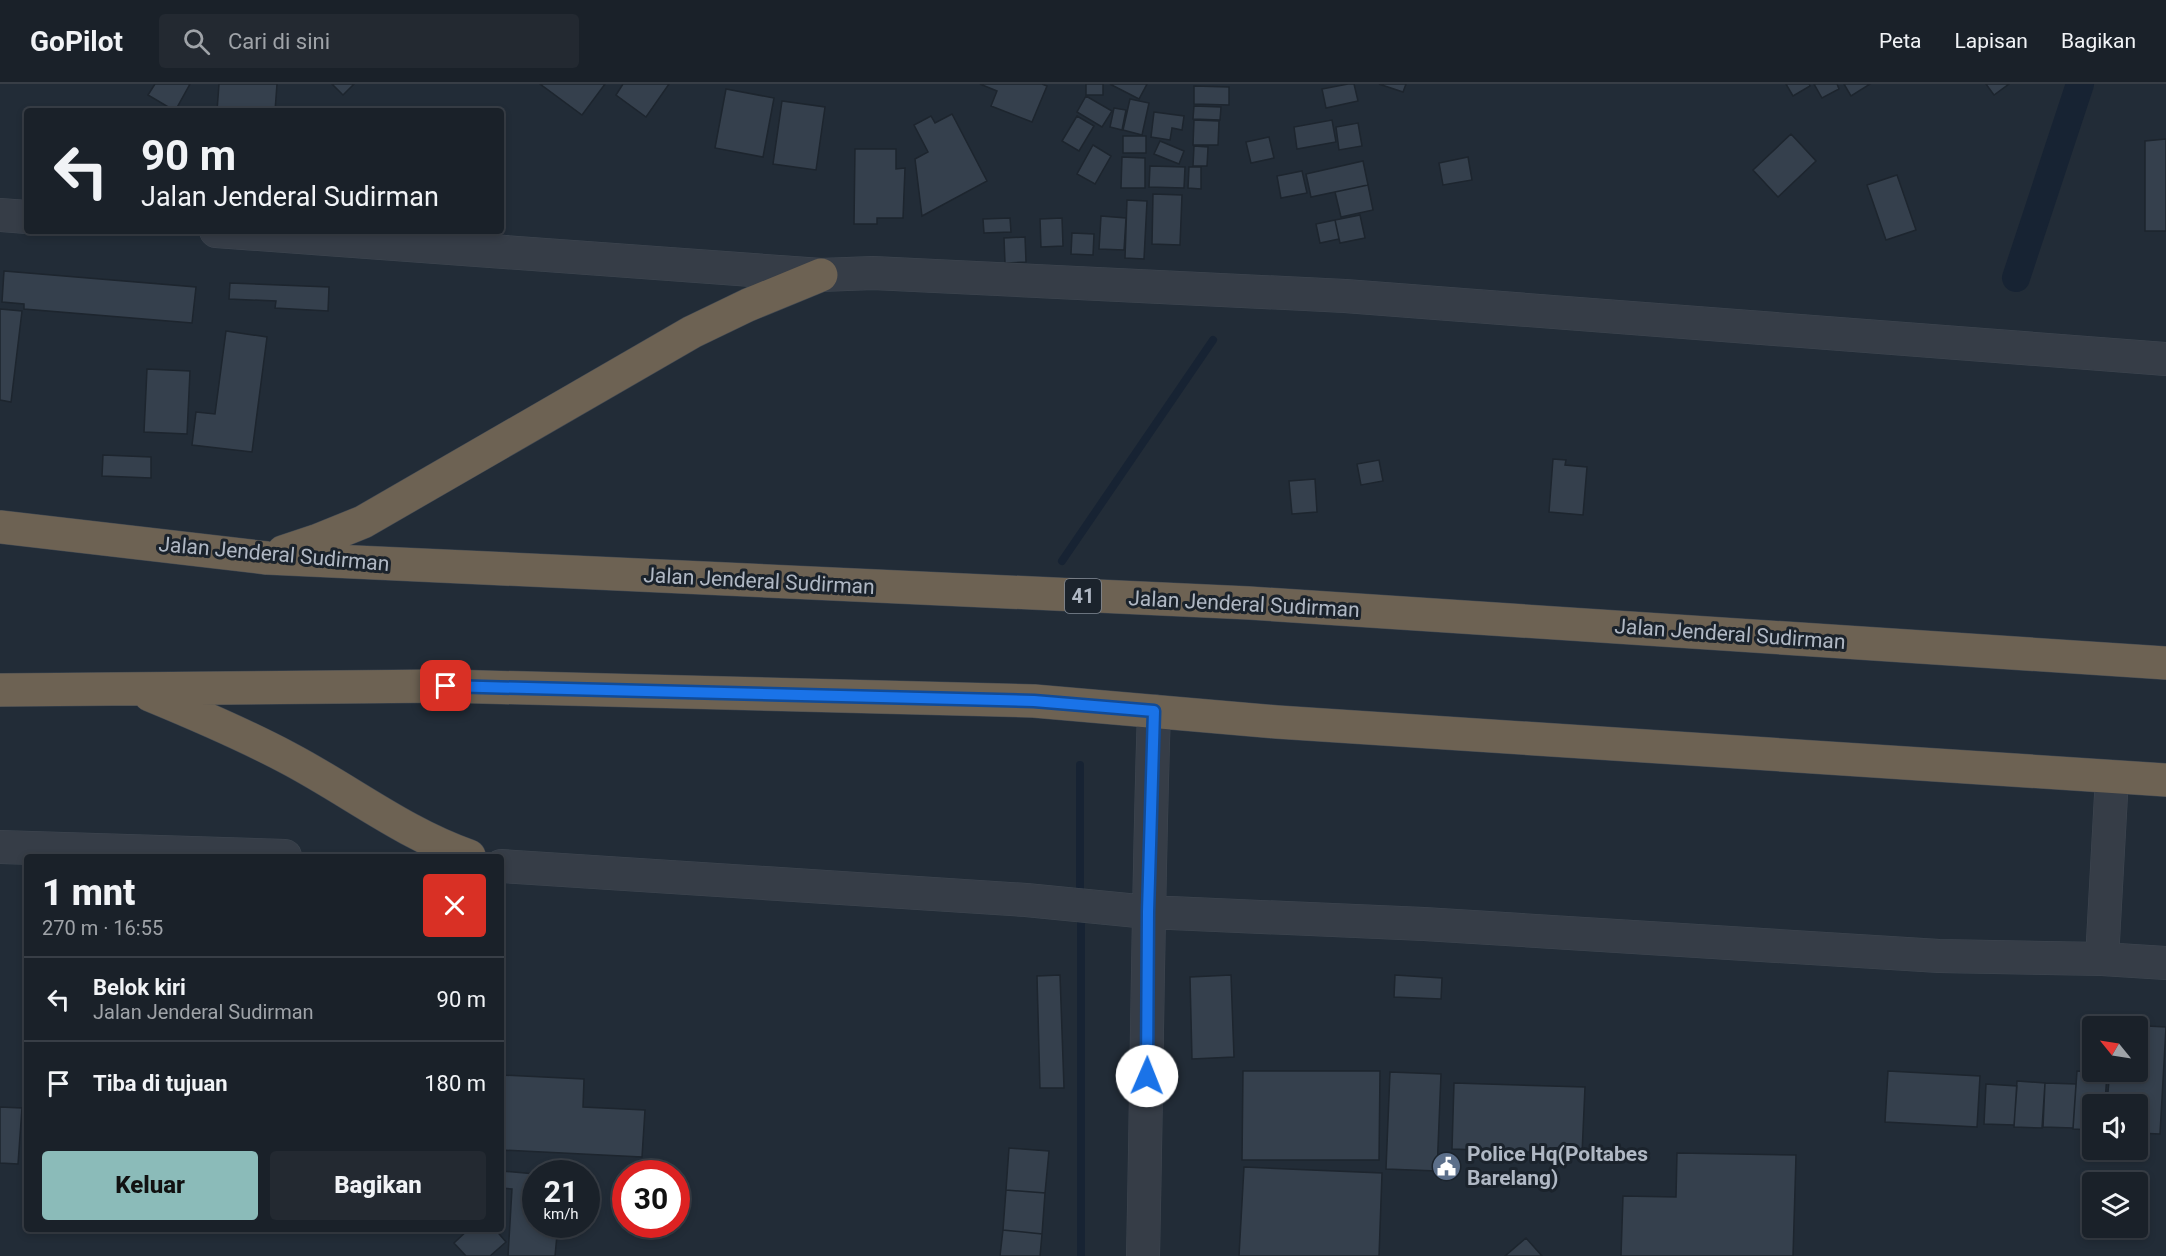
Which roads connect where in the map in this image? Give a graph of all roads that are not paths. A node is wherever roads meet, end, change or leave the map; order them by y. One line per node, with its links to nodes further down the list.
1 (0, 215): 2 (street)
2 (24, 217)
3 (257, 234): 4 (street)
4 (821, 275): 5 (street); 7 (highway)
5 (2166, 359)
6 (0, 527): 7 (highway, Jalan Jenderal Sudirman / 41)
7 (267, 558): 8 (highway, Jalan Jenderal Sudirman / 41)
8 (2166, 663)
9 (137, 689): 10 (highway); 11 (highway); 16 (highway)
10 (0, 690)
11 (1154, 711): 12 (highway); 18 (street)
12 (2112, 777): 13 (highway); 19 (street)
13 (2166, 780)
14 (0, 847): 15 (street)
15 (222, 854)
16 (463, 854)
17 (504, 866): 18 (street)
18 (1148, 912): 19 (street); 21 (street)
19 (2102, 959): 20 (street)
20 (2166, 963)
21 (1143, 1256)

